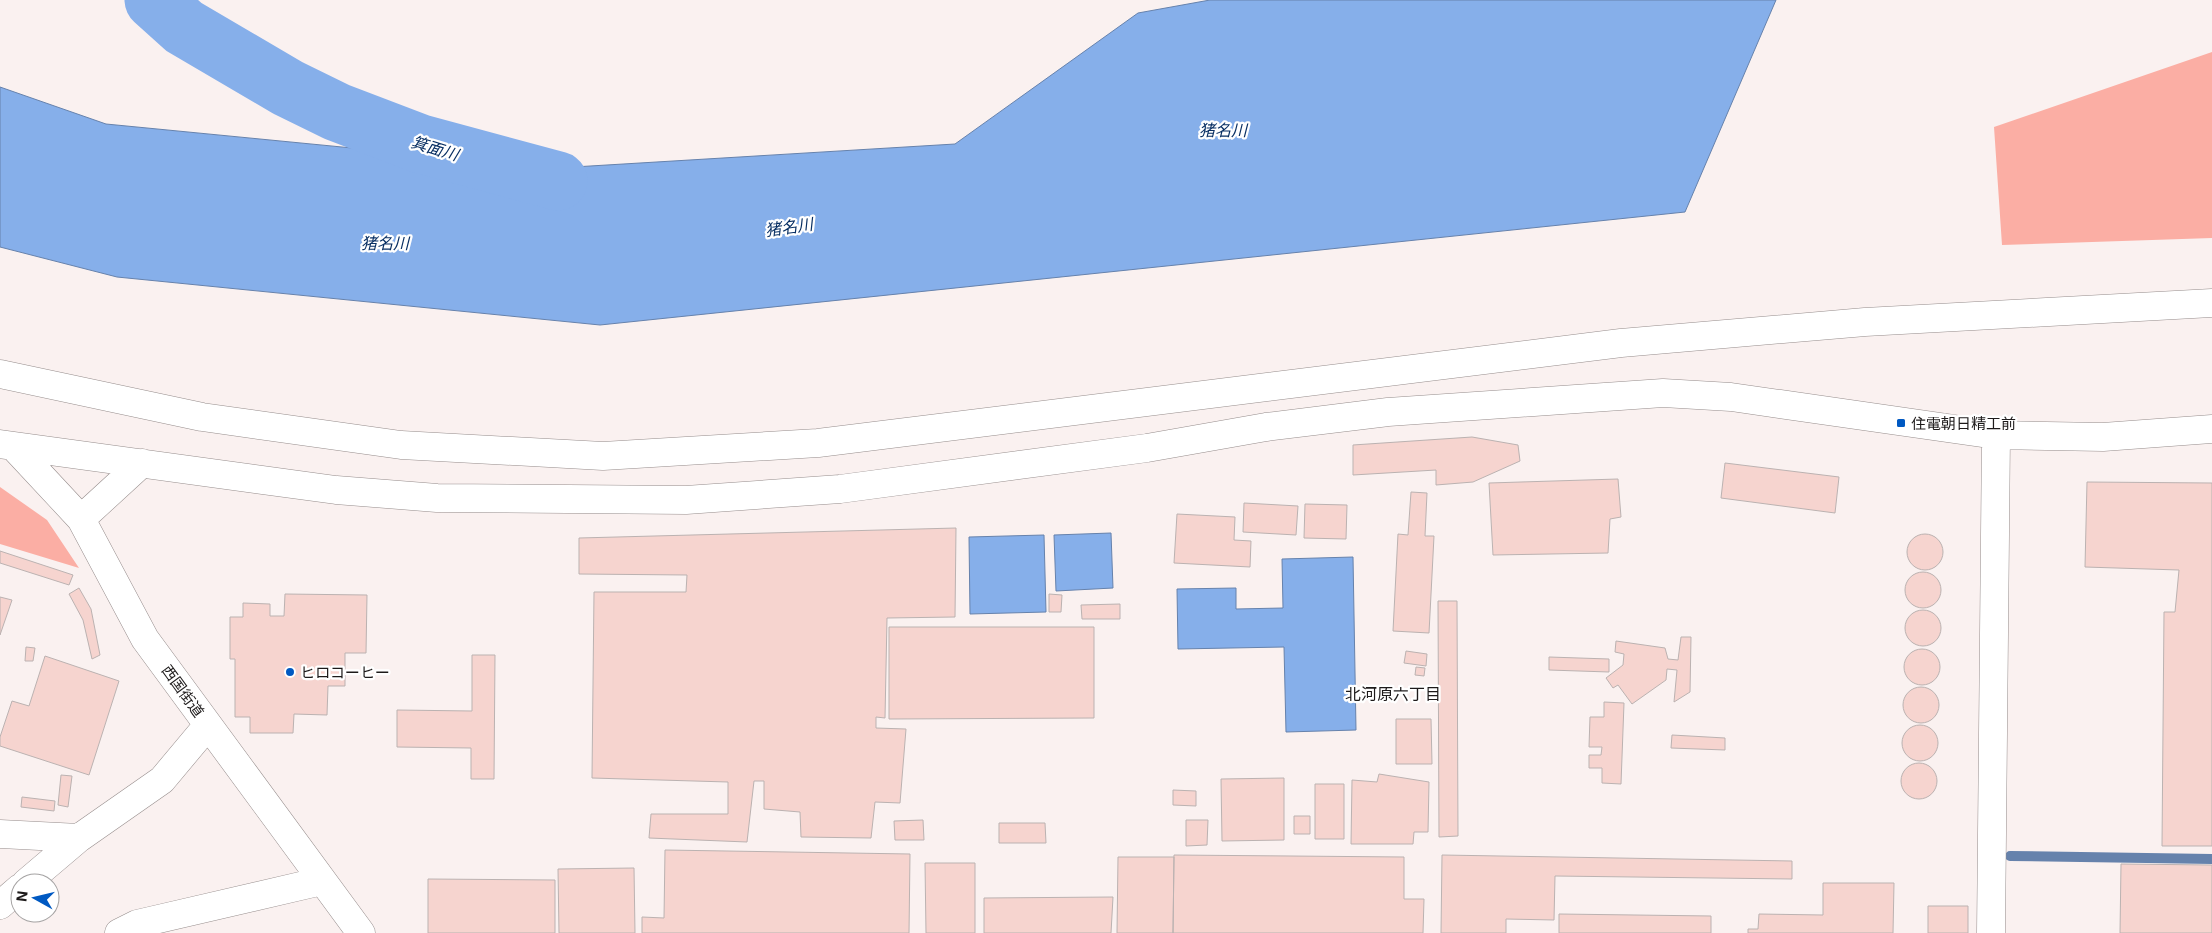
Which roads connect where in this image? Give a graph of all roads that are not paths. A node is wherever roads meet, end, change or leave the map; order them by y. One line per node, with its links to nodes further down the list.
1 (2212, 303): 2 (street)
2 (0, 374)
3 (2212, 429): 4 (street)
4 (1996, 435): 6 (street); 17 (street)
5 (7, 445): 6 (street); 7 (street, 西国街道)
6 (142, 464): 7 (street)
7 (81, 519): 8 (street, 西国街道)
8 (208, 725): 10 (street); 12 (street, 西国街道)
9 (0, 834): 10 (street)
10 (79, 838): 11 (street)
11 (38, 873)
12 (322, 881): 15 (street); 16 (street, 西国街道)
13 (10, 896): 14 (street)
14 (0, 905)
15 (119, 933)
16 (361, 933)
17 (1991, 933)

